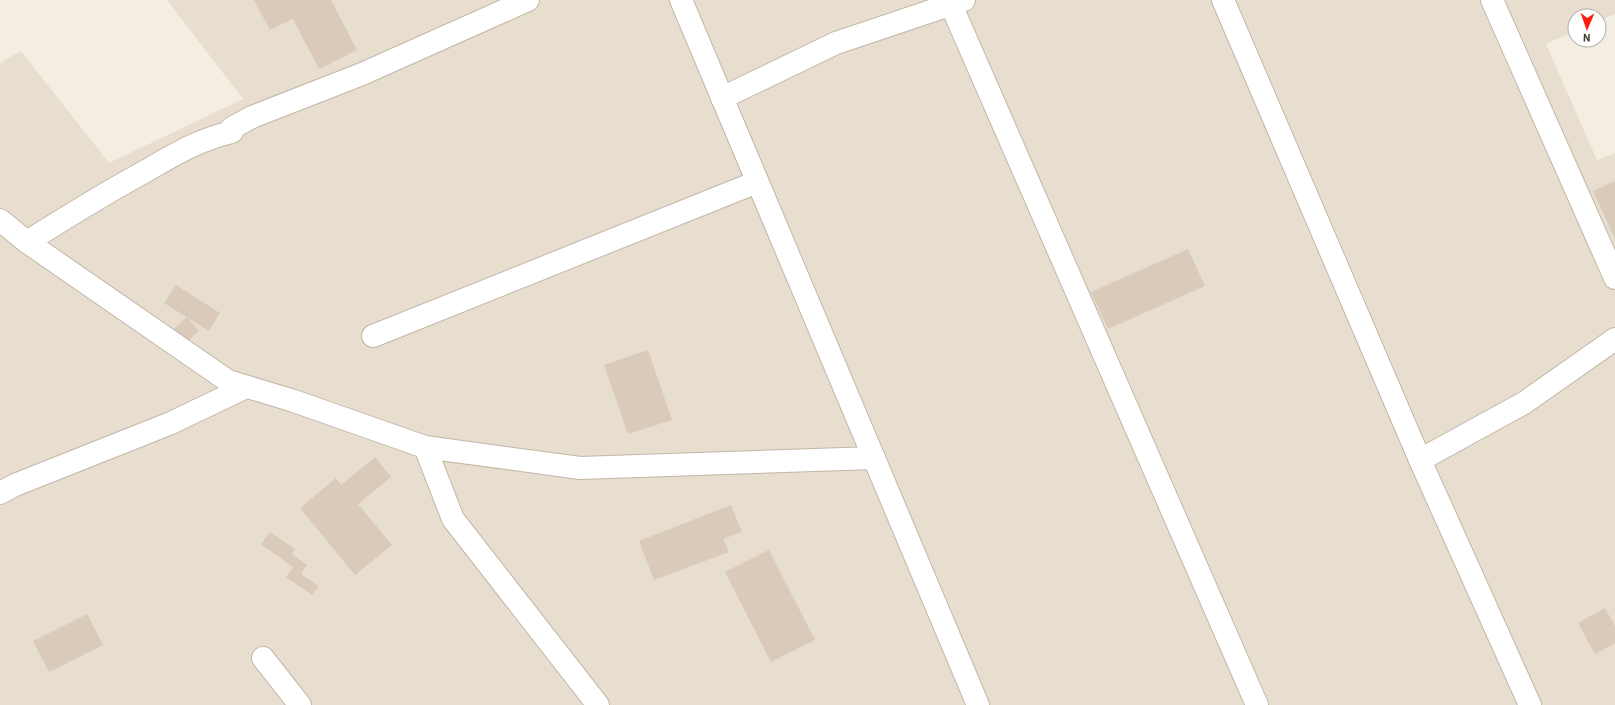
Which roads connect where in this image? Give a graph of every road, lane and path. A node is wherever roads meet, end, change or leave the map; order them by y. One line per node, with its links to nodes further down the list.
1 (528, 0): 9 (street)
2 (681, 0): 6 (street)
3 (1223, 0): 16 (street)
4 (1492, 0): 10 (street)
5 (955, 2): 6 (street); 22 (street)
6 (722, 98): 7 (street)
7 (757, 182): 11 (street); 15 (street)
8 (0, 220): 9 (street)
9 (27, 242): 13 (street)
10 (1615, 278)
11 (373, 336)
12 (1615, 339): 16 (street)
13 (246, 387): 14 (street); 17 (street)
14 (425, 447): 15 (street); 20 (street)
15 (874, 458): 21 (street)
16 (1420, 460): 23 (street)
17 (0, 493)
18 (263, 658): 19 (street)
19 (300, 705)
20 (598, 705)
21 (978, 705)
22 (1257, 705)
23 (1530, 705)

